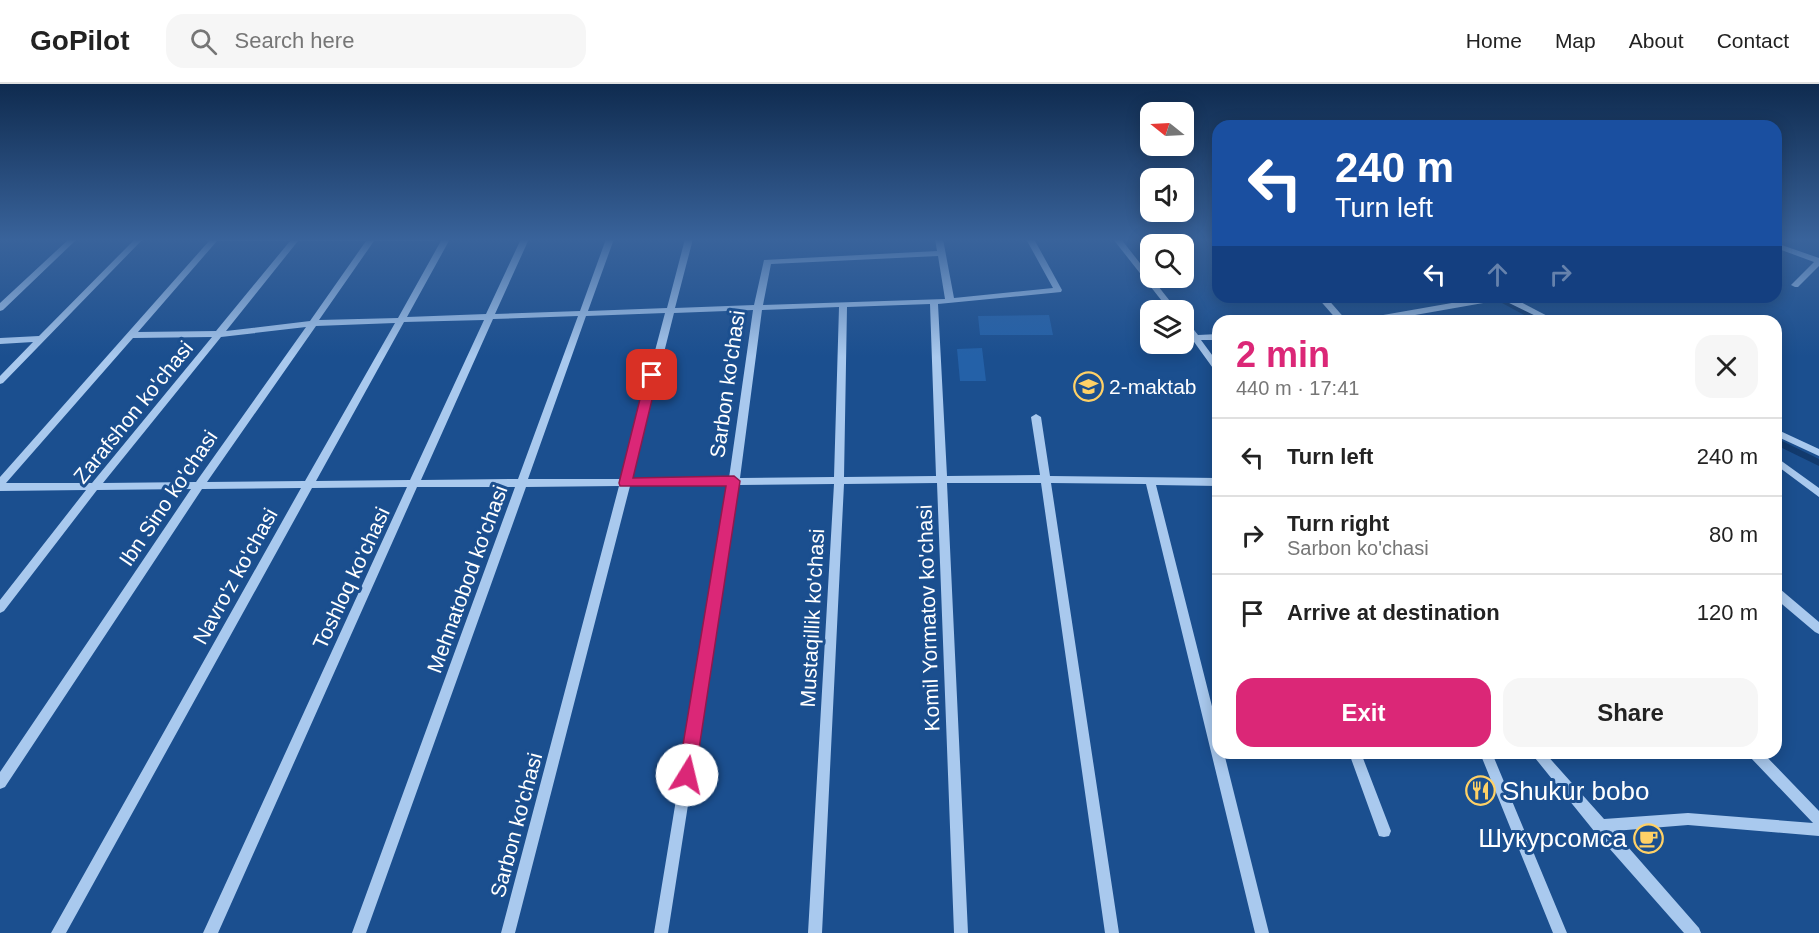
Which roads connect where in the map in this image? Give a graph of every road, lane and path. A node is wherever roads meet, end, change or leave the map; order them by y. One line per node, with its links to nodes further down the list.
1 (31, 279): 24 (street)
2 (100, 279): 37 (street)
3 (180, 279): 34 (street)
4 (264, 279): 33 (street, Zarafshon ko'chasi)
5 (344, 279): 32 (street, Ibn Sino ko'chasi)
6 (424, 279): 31 (street, Navro'z ko'chasi)
7 (508, 279): 30 (street, Toshloq ko'chasi)
8 (596, 279): 26 (street, Mehnatobod ko'chasi)
9 (678, 279): 25 (street, Sarbon ko'chasi)
10 (764, 279): 23 (street, Sarbon ko'chasi)
11 (946, 279): 17 (street)
12 (1052, 279): 17 (street)
13 (1149, 279): 16 (street)
14 (1801, 279): 15 (street)
15 (1795, 285)
16 (1165, 300)
17 (950, 301): 18 (street)
18 (934, 302): 22 (street); 48 (street, Komil Yormatov ko'chasi)
19 (1326, 303): 27 (street)
20 (1469, 303): 28 (street)
21 (1516, 303): 29 (street)
22 (843, 305): 23 (street); 47 (street, Mustaqillik ko'chasi)
23 (758, 307): 25 (street); 46 (street, Sarbon ko'chasi)
24 (0, 308)
25 (669, 311): 26 (street); 53 (street, Sarbon ko'chasi)
26 (583, 314): 30 (street); 52 (street, Mehnatobod ko'chasi)
27 (1338, 315)
28 (1400, 315)
29 (1541, 315)
30 (491, 318): 31 (street); 50 (street, Toshloq ko'chasi)
31 (401, 322): 32 (street); 55 (street, Navro'z ko'chasi)
32 (314, 323): 33 (street); 54 (street, Ibn Sino ko'chasi)
33 (221, 334): 34 (street); 57 (street, Zarafshon ko'chasi)
34 (131, 335): 56 (street)
35 (1212, 337): 36 (street)
36 (1195, 338): 39 (street)
37 (41, 339): 38 (street); 40 (street)
38 (0, 341)
39 (1212, 361)
40 (0, 381)
41 (1036, 417): 45 (street)
42 (1782, 435): 43 (street)
43 (1819, 453)
44 (1782, 465): 58 (street)
45 (1045, 479): 48 (street); 49 (street); 80 (street)
46 (734, 481): 47 (street); 53 (street); 77 (street, Sarbon ko'chasi)
47 (839, 481): 48 (street); 78 (street, Mustaqillik ko'chasi)
48 (942, 481): 79 (street, Komil Yormatov ko'chasi)
49 (1150, 481): 51 (street); 62 (street)
50 (416, 482): 52 (street); 55 (street); 74 (street, Toshloq ko'chasi)
51 (1212, 482)
52 (522, 483): 53 (street); 75 (street, Mehnatobod ko'chasi)
53 (625, 483): 76 (street, Sarbon ko'chasi)
54 (200, 484): 55 (street); 57 (street); 68 (street, Ibn Sino ko'chasi)
55 (309, 484): 73 (street, Navro'z ko'chasi)
56 (0, 485): 57 (street)
57 (94, 487): 60 (street, Zarafshon ko'chasi)
58 (1819, 493)
59 (1782, 597): 61 (street)
60 (0, 608)
61 (1819, 629)
62 (1212, 731)
63 (1219, 759): 81 (street)
64 (1358, 759): 72 (street)
65 (1488, 759): 82 (street)
66 (1542, 759): 70 (street)
67 (1761, 759): 69 (street)
68 (0, 783)
69 (1819, 820)
70 (1599, 826): 71 (street); 83 (street)
71 (1819, 830)
72 (1384, 831)
73 (58, 933)
74 (210, 933)
75 (360, 933)
76 (508, 933)
77 (661, 933)
78 (815, 933)
79 (961, 933)
80 (1112, 933)
81 (1262, 933)
82 (1560, 933)
83 (1694, 933)

